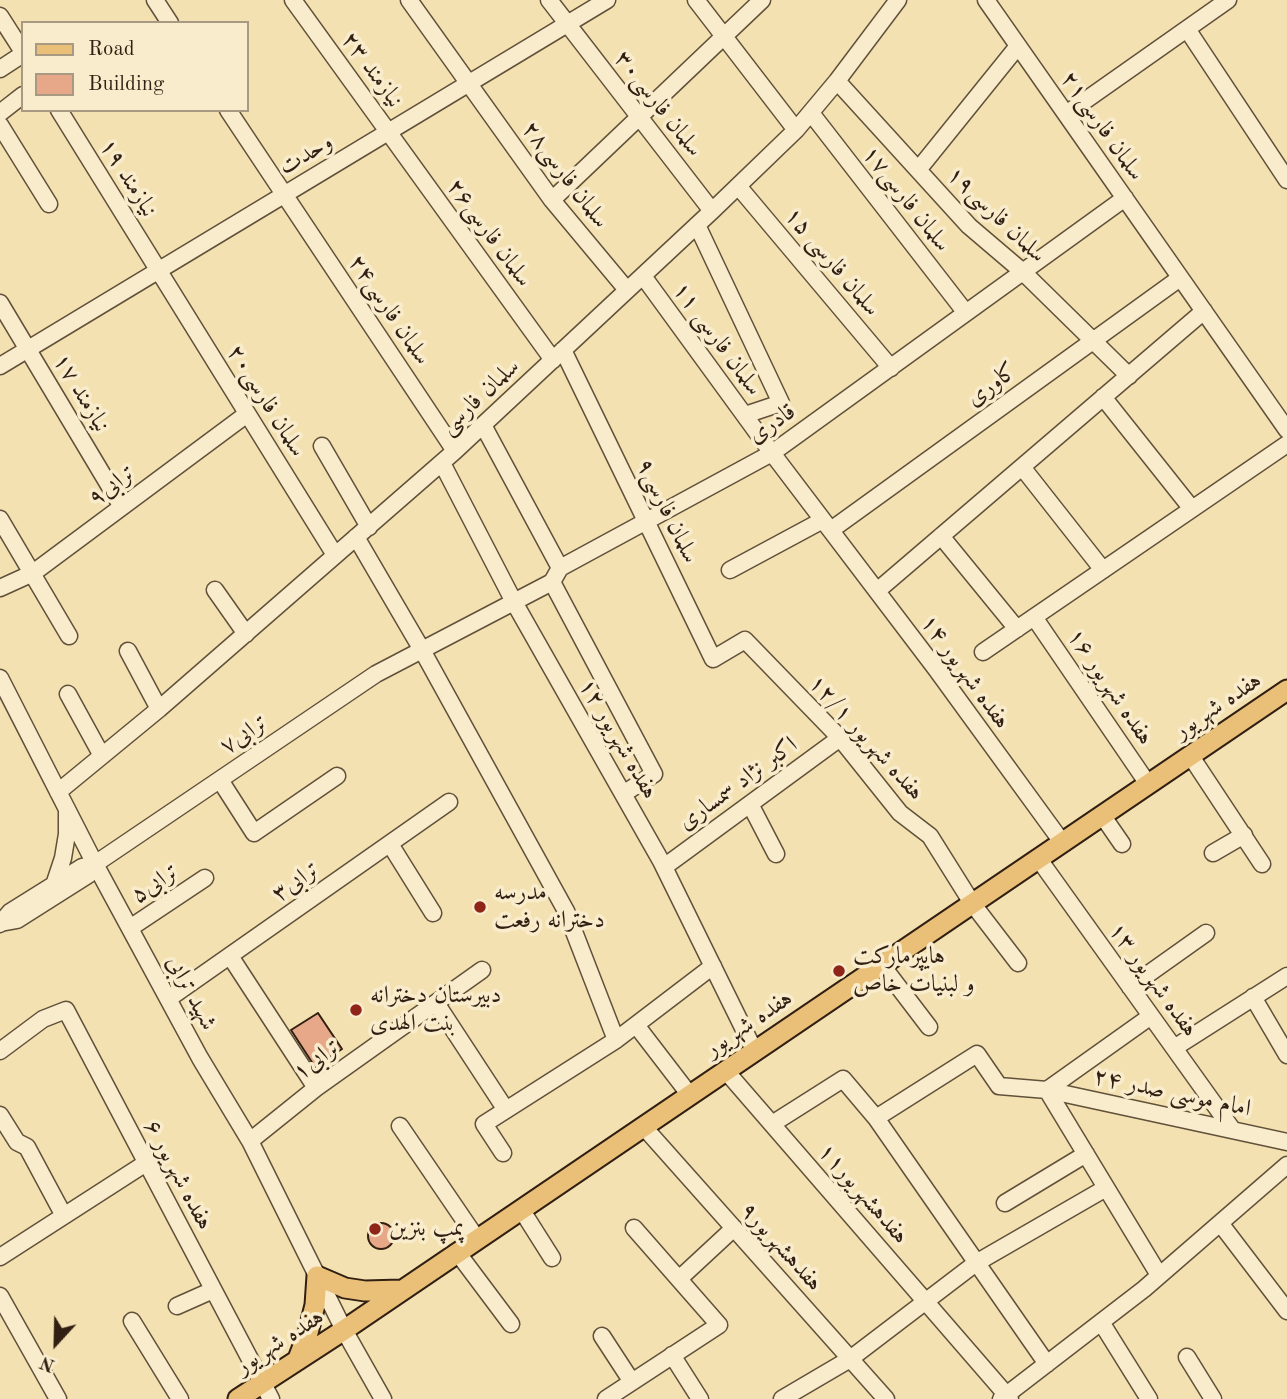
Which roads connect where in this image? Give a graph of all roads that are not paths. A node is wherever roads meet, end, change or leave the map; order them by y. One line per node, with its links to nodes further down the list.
1 (155, 0): 12 (street)
2 (293, 0): 31 (street, نیازمند ۲۳)
3 (409, 0): 21 (street, سلمان فارسی۲۸)
4 (550, 0): 13 (street, سلمان فارسی۳۰)
5 (607, 0): 13 (street, وحدت)
6 (696, 0): 15 (street)
7 (762, 0): 15 (street)
8 (898, 0): 20 (street, سلمان فارسی)
9 (986, 0): 16 (street, سلمان فارسی۲۱)
10 (1228, 0): 14 (street)
11 (0, 16): 17 (street)
12 (169, 21)
13 (568, 25): 21 (street, وحدت); 28 (street, سلمان فارسی۳۰)
14 (1187, 29): 27 (street); 33 (street)
15 (724, 37): 28 (street); 30 (street)
16 (1018, 46): 27 (street, سلمان فارسی۲۱); 32 (street)
17 (21, 50)
18 (21, 54): 19 (street)
19 (0, 69)
20 (837, 81): 26 (street, سلمان فارسی); 32 (street, سلمان فارسی۱۹)
21 (469, 84): 31 (street, وحدت); 37 (street, سلمان فارسی۲۸)
22 (21, 97): 25 (street)
23 (60, 112): 41 (street, نیازمند ۱۹)
24 (229, 112): 35 (street, سلمان فارسی۲۴)
25 (0, 113)
26 (811, 113): 30 (street, سلمان فارسی); 48 (street, سلمان فارسی۱۷)
27 (1066, 114): 36 (street, سلمان فارسی۲۱)
28 (640, 117): 37 (street); 39 (street, سلمان فارسی۳۰)
29 (0, 125): 38 (street)
30 (796, 130): 34 (street, سلمان فارسی)
31 (388, 132): 35 (street, وحدت); 51 (street, سلمان فارسی۲۶)
32 (918, 170): 42 (street, سلمان فارسی۱۹)
33 (1287, 180)
34 (738, 187): 39 (street, سلمان فارسی); 53 (street, سلمان فارسی ۱۵)
35 (284, 195): 41 (street, وحدت); 63 (street, سلمان فارسی۲۴)
36 (1125, 198): 42 (street, قادری); 44 (street, سلمان فارسی۲۱)
37 (552, 200): 45 (street, سلمان فارسی۲۸)
38 (49, 204)
39 (712, 211): 40 (street, سلمان فارسی)
40 (697, 225): 43 (street, سلمان فارسی); 58 (street)
41 (158, 271): 50 (street, وحدت); 57 (street, سلمان فارسی۲۰)
42 (1023, 272): 48 (street, قادری); 49 (street, سلمان فارسی۱۹)
43 (643, 276): 45 (street, سلمان فارسی); 58 (street, سلمان فارسی ۱۱)
44 (1181, 278): 47 (street, سلمان فارسی۲۱); 49 (street, کاوری)
45 (627, 290): 51 (street, سلمان فارسی)
46 (0, 303): 50 (street, نیازمند ۱۷)
47 (1204, 311): 54 (street); 56 (street, سلمان فارسی۲۱)
48 (966, 313): 53 (street, قادری)
49 (1093, 341): 54 (street, سلمان فارسی۱۹); 71 (street, کاوری)
50 (28, 349): 52 (street, وحدت); 67 (street, نیازمند ۱۷)
51 (558, 355): 59 (street, سلمان فارسی); 70 (street, سلمان فارسی۹)
52 (0, 366)
53 (891, 368): 64 (street, قادری)
54 (1129, 376): 55 (street)
55 (1103, 397): 66 (street); 68 (street)
56 (1280, 405): 60 (street, سلمان فارسی۲۱)
57 (247, 414): 67 (street, ترابی۹); 74 (street, سلمان فارسی۲۰)
58 (744, 415): 64 (street, سلمان فارسی ۱۱)
59 (483, 425): 63 (street, سلمان فارسی); 78 (street)
60 (1287, 430)
61 (1287, 444): 68 (street)
62 (322, 446): 72 (street)
63 (456, 451): 65 (street, سلمان فارسی)
64 (772, 453): 70 (street, قادری); 71 (street, سلمان فارسی ۱۱)
65 (442, 463): 72 (street, سلمان فارسی); 82 (street, هفده شهریور ۱۲)
66 (1022, 467): 73 (street); 76 (street)
67 (122, 507): 77 (street, ترابی۹)
68 (1192, 509): 76 (street)
69 (0, 519): 77 (street)
70 (646, 521): 78 (street, قادری); 87 (street, سلمان فارسی۹)
71 (827, 525): 75 (street, کاوری); 81 (street, هفده شهریور ۱۴)
72 (362, 532): 74 (street, سلمان فارسی); 88 (street)
73 (941, 536): 81 (street); 84 (street)
74 (335, 555): 85 (street, سلمان فارسی)
75 (730, 570)
76 (1103, 570): 83 (street)
77 (33, 573): 79 (street, ترابی۹); 86 (street)
78 (556, 575): 82 (street, قادری); 102 (street)
79 (0, 588)
80 (215, 590): 85 (street)
81 (877, 591): 108 (street, هفده شهریور ۱۴)
82 (514, 602): 88 (street, قادری); 102 (street, هفده شهریور ۱۲)
83 (1034, 617): 84 (street); 100 (street, هفده شهریور ۱۶)
84 (1017, 629): 90 (street)
85 (246, 634): 94 (street, سلمان فارسی)
86 (69, 636)
87 (746, 640): 95 (street, هفده شهریور ۱۲/۱)
88 (422, 650): 99 (street, ترابی۷); 137 (street)
89 (128, 651): 94 (street)
90 (983, 652)
91 (0, 678): 101 (street, شهید ترابی)
92 (1287, 690): 96 (main road, هفده شهریور)
93 (68, 694): 97 (street)
94 (159, 709): 97 (street, سلمان فارسی)
95 (840, 738): 104 (street, اکبر نژاد سمساری); 119 (street, هفده شهریور ۱۲/۱)
96 (1190, 755): 100 (main road, هفده شهریور); 107 (street)
97 (102, 756): 101 (street, سلمان فارسی)
98 (337, 776): 99 (street)
99 (220, 780): 114 (street, ترابی۷)
100 (1148, 783): 106 (main road, هفده شهریور)
101 (58, 792): 105 (street, شهید ترابی)
102 (623, 794): 116 (street, هفده شهریور ۱۲)
103 (449, 802): 109 (street, ترابی۳)
104 (750, 804): 112 (street); 116 (street, اکبر نژاد سمساری)
105 (67, 809): 114 (street, شهید ترابی); 118 (street)
106 (1102, 815): 108 (main road, هفده شهریور); 110 (street)
107 (1244, 835): 111 (street); 115 (street)
108 (1062, 842): 113 (main road, هفده شهریور)
109 (390, 844): 120 (street); 124 (street, ترابی۳)
110 (1122, 844)
111 (1213, 853)
112 (776, 854)
113 (1038, 858): 119 (main road, هفده شهریور); 130 (street, هفده شهریور ۱۳)
114 (95, 864): 118 (street); 121 (street); 122 (street, شهید ترابی)
115 (1262, 864)
116 (664, 867): 127 (street, هفده شهریور ۱۲)
117 (205, 878): 122 (street, ترابی۵)
118 (55, 882): 121 (street)
119 (972, 903): 125 (street, هفده شهریور ۱۲/۱); 126 (main road, هفده شهریور)
120 (433, 913)
121 (0, 924)
122 (130, 928): 132 (street, شهید ترابی)
123 (1206, 933): 130 (street)
124 (230, 956): 132 (street, ترابی۳); 143 (street)
125 (1017, 962)
126 (881, 964): 136 (street); 139 (main road, هفده شهریور)
127 (713, 966): 135 (street); 139 (street, هفده شهریور ۱۲)
128 (482, 970): 133 (street, ترابی۱)
129 (1287, 976): 131 (street)
130 (1130, 986): 134 (street, هفده شهریور ۱۳)
131 (1253, 998): 138 (street); 141 (street)
132 (168, 999): 153 (street, شهید ترابی)
133 (436, 1003): 143 (street, ترابی۱); 146 (street)
134 (1151, 1016): 138 (street, هفده شهریور ۱۳); 144 (street)
135 (636, 1025): 137 (street); 145 (street)
136 (929, 1027)
137 (616, 1040): 146 (street)
138 (1174, 1048): 152 (street, هفده شهریور ۱۳)
139 (754, 1050): 142 (main road, هفده شهریور)
140 (0, 1051): 157 (street, هفده شهریور ۶)
141 (1287, 1055)
142 (725, 1070): 145 (main road, هفده شهریور); 149 (street, هفدهشهریور۱۱)
143 (316, 1088): 153 (street, ترابی۱)
144 (1047, 1090): 148 (street, امام موسی صدر ۲۴); 152 (street, امام موسی صدر ۲۴); 156 (street)
145 (690, 1094): 151 (main road, هفده شهریور)
146 (506, 1110): 155 (street)
147 (0, 1115): 162 (street)
148 (876, 1118): 149 (street); 170 (street)
149 (772, 1124): 177 (street, هفدهشهریور۱۱)
150 (400, 1126): 166 (street)
151 (643, 1126): 161 (main road, هفده شهریور); 165 (street, هفدهشهریور۹)
152 (1232, 1129): 154 (street, امام موسی صدر ۲۴)
153 (250, 1141): 172 (street, شهید ترابی)
154 (1286, 1141)
155 (503, 1153)
156 (1086, 1154): 159 (street); 160 (street)
157 (146, 1163): 162 (street); 174 (street, هفده شهریور ۶)
158 (1287, 1165): 163 (street)
159 (1106, 1188): 170 (street); 171 (street)
160 (1005, 1203)
161 (521, 1209): 166 (main road, هفده شهریور); 169 (street)
162 (64, 1216): 168 (street)
163 (1220, 1223): 171 (street); 179 (street)
164 (634, 1228): 173 (street)
165 (734, 1228): 173 (street); 188 (street, هفدهشهریور۹)
166 (477, 1238): 167 (main road, هفده شهریور)
167 (457, 1252): 175 (main road, هفده شهریور); 182 (street)
168 (0, 1257)
169 (552, 1258)
170 (976, 1263): 177 (street); 189 (street)
171 (1159, 1275): 181 (street)
172 (317, 1276): 175 (main road); 183 (street, شهید ترابی); 187 (main road)
173 (679, 1279): 185 (street)
174 (213, 1290): 178 (street); 191 (street, هفده شهریور ۶)
175 (401, 1290): 183 (main road, هفده شهریور)
176 (0, 1296): 193 (street)
177 (926, 1301): 188 (street); 192 (street, هفدهشهریور۱۱)
178 (177, 1306)
179 (1287, 1311)
180 (132, 1321): 194 (street)
181 (1101, 1322): 189 (street); 201 (street)
182 (512, 1324)
183 (344, 1330): 187 (main road, هفده شهریور); 196 (street, شهید ترابی)
184 (602, 1336): 190 (street)
185 (672, 1355): 190 (street); 198 (street)
186 (1187, 1357): 202 (street)
187 (298, 1359): 191 (main road, هفده شهریور)
188 (850, 1359): 199 (street); 200 (street, هفدهشهریور۹)
189 (1046, 1364): 192 (street)
190 (632, 1382): 197 (street)
191 (266, 1391): 195 (main road, هفده شهریور)
192 (1006, 1398)
193 (58, 1399)
194 (180, 1399)
195 (238, 1399)
196 (383, 1399)
197 (606, 1399)
198 (700, 1399)
199 (782, 1399)
200 (886, 1399)
201 (1149, 1399)
202 (1213, 1399)

